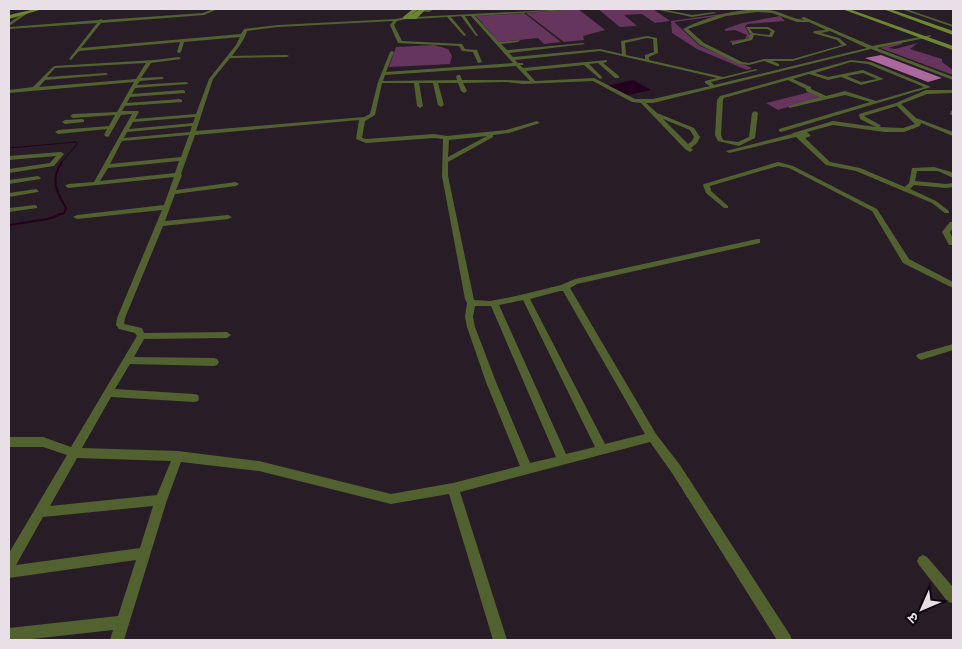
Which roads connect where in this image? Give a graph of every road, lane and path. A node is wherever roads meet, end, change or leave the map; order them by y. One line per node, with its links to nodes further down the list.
1 (40, 9): 16 (street)
2 (216, 9): 26 (street)
3 (433, 9): 15 (street)
4 (488, 9): 17 (street)
5 (567, 9): 17 (street)
6 (656, 9): 7 (street)
7 (749, 9)
8 (782, 9): 28 (street)
9 (845, 9): 36 (street)
10 (857, 9): 40 (street)
11 (866, 9): 45 (street)
12 (886, 9): 34 (street)
13 (894, 9): 34 (street)
14 (903, 9): 34 (street)
15 (420, 10): 22 (street); 23 (street)
16 (26, 14): 20 (street); 32 (street)
17 (474, 14): 19 (street); 46 (street)
18 (76, 16): 30 (street)
19 (463, 16): 21 (street); 39 (street)
20 (9, 17)
21 (449, 17): 23 (street); 38 (street)
22 (405, 18): 23 (street); 27 (street)
23 (414, 18)
24 (938, 18): 25 (street)
25 (946, 18)
26 (101, 20): 30 (street); 31 (street)
27 (396, 20): 37 (street); 65 (street)
28 (808, 21): 35 (street); 61 (street)
29 (62, 23): 30 (street); 31 (street); 33 (street)
30 (70, 23)
31 (97, 25): 52 (street)
32 (9, 26): 33 (street)
33 (19, 27): 41 (street)
34 (953, 29)
35 (829, 30): 50 (street); 61 (street)
36 (912, 34): 40 (street); 50 (street)
37 (244, 35): 43 (street); 58 (street)
38 (464, 35)
39 (477, 35)
40 (920, 35): 45 (street); 50 (street); 51 (street)
41 (9, 36)
42 (752, 39): 42 (street); 49 (street)
43 (182, 40): 47 (street); 47 (street)
44 (518, 41): 46 (street)
45 (953, 42)
46 (497, 43): 54 (street)
47 (141, 44): 52 (street)
48 (583, 44): 54 (street)
49 (734, 44)
50 (866, 47): 69 (street); 86 (street); 96 (street); 111 (street)
51 (953, 48)
52 (77, 50): 60 (street)
53 (392, 52): 73 (street)
54 (505, 52): 63 (street)
55 (597, 55): 63 (street)
56 (287, 56): 58 (street)
57 (624, 56): 63 (street); 64 (street); 64 (street)
58 (228, 57): 132 (street)
59 (179, 58): 62 (street)
60 (71, 59)
61 (764, 60): 69 (street)
62 (152, 61): 70 (street); 72 (street)
63 (514, 61): 65 (street); 67 (street); 79 (street)
64 (647, 61): 92 (street)
65 (480, 62): 73 (street)
66 (585, 63): 68 (street); 88 (street); 91 (street)
67 (503, 65): 71 (street); 94 (street)
68 (569, 65): 74 (street); 90 (street)
69 (777, 65): 92 (street)
70 (146, 66): 84 (street); 97 (street)
71 (488, 66): 76 (street); 101 (street)
72 (54, 67): 75 (street); 83 (street)
73 (386, 67): 85 (street)
74 (554, 67): 79 (street); 98 (street)
75 (43, 68)
76 (472, 68): 77 (street); 100 (street)
77 (456, 69): 78 (street); 99 (street)
78 (440, 70): 80 (street); 107 (street)
79 (522, 70): 108 (street)
80 (423, 71): 81 (street); 105 (street)
81 (406, 72): 85 (street); 103 (street)
82 (810, 73): 87 (street); 95 (street); 124 (street)
83 (47, 74): 84 (street); 93 (street)
84 (106, 74): 93 (street)
85 (384, 74): 102 (street)
86 (776, 75): 95 (street); 117 (street)
87 (842, 76): 87 (street)
88 (617, 77)
89 (162, 78): 97 (street)
90 (583, 78)
91 (600, 78)
92 (722, 78): 111 (street)
93 (43, 79): 114 (street)
94 (510, 79)
95 (786, 79): 122 (street); 130 (street)
96 (953, 79)
97 (138, 80): 112 (street); 114 (street)
98 (567, 80): 108 (street); 123 (street)
99 (460, 81): 100 (street); 107 (street); 115 (street)
100 (478, 81): 101 (street); 113 (street)
101 (495, 81): 108 (street); 110 (street)
102 (380, 82): 103 (street); 135 (street)
103 (408, 82): 104 (street)
104 (416, 82): 105 (street); 127 (street)
105 (426, 82): 106 (street)
106 (435, 82): 107 (street); 126 (street)
107 (444, 82)
108 (533, 82)
109 (953, 85): 119 (street)
110 (498, 86)
111 (711, 86): 117 (street)
112 (133, 87): 118 (street); 121 (street)
113 (481, 88)
114 (34, 89): 116 (street)
115 (464, 90)
116 (9, 91)
117 (699, 91): 123 (street)
118 (183, 92): 121 (street); 129 (street)
119 (935, 92): 120 (street); 125 (street)
120 (953, 92)
121 (128, 96): 129 (street)
122 (823, 98): 124 (street); 128 (street)
123 (643, 102): 131 (street)
124 (874, 102): 143 (street)
125 (898, 104): 134 (street); 136 (street)
126 (441, 105)
127 (420, 106)
128 (791, 107)
129 (120, 112): 133 (street); 137 (street); 139 (street); 142 (street)
130 (755, 113)
131 (655, 114): 131 (street)
132 (198, 115): 137 (street); 141 (street)
133 (74, 116)
134 (861, 116): 138 (street); 144 (street)
135 (363, 118): 148 (street); 153 (street)
136 (917, 120): 144 (street); 149 (street)
137 (130, 121): 145 (street)
138 (844, 121)
139 (65, 122)
140 (537, 123): 147 (street)
141 (195, 124): 145 (street); 148 (street)
142 (112, 127): 146 (street); 150 (street)
143 (782, 130)
144 (885, 130): 151 (street)
145 (125, 131): 154 (street)
146 (58, 132)
147 (496, 133): 152 (street); 156 (street)
148 (193, 134): 154 (street); 158 (street)
149 (953, 134)
150 (107, 135)
151 (800, 135): 155 (street); 171 (street)
152 (456, 137): 153 (street); 156 (street)
153 (448, 138): 159 (street)
154 (119, 140): 160 (street)
155 (729, 151)
156 (462, 152): 159 (street)
157 (9, 158): 161 (street)
158 (184, 159): 160 (street); 162 (street)
159 (445, 161): 190 (street)
160 (105, 166): 166 (street)
161 (9, 171)
162 (178, 175): 166 (street); 173 (street)
163 (953, 176): 167 (street)
164 (38, 178): 165 (street)
165 (9, 182)
166 (96, 183): 170 (street)
167 (912, 183): 169 (street); 171 (street)
168 (236, 184): 173 (street)
169 (953, 185)
170 (68, 186)
171 (906, 190): 179 (street)
172 (36, 191): 174 (street)
173 (173, 192): 176 (street)
174 (9, 195)
175 (35, 207): 178 (street)
176 (167, 207): 180 (street); 182 (street)
177 (726, 207): 186 (street)
178 (9, 210)
179 (951, 212)
180 (77, 217)
181 (228, 217): 182 (street)
182 (161, 224): 191 (street)
183 (953, 224): 185 (street)
184 (757, 241): 187 (street)
185 (953, 245)
186 (953, 286)
187 (563, 288): 188 (street); 199 (street)
188 (525, 297): 189 (street); 201 (street)
189 (493, 302): 190 (street); 204 (street)
190 (471, 303): 205 (street)
191 (140, 336): 192 (street); 195 (street)
192 (227, 336)
193 (953, 347): 194 (street)
194 (920, 356)
195 (128, 360): 196 (street); 197 (street)
196 (214, 362)
197 (108, 393): 198 (street); 202 (street)
198 (194, 398)
199 (652, 438): 201 (street); 218 (street)
200 (9, 442): 202 (street)
201 (602, 450): 204 (street)
202 (75, 453): 203 (street); 208 (street)
203 (178, 456): 206 (street); 207 (street)
204 (563, 460): 205 (street)
205 (527, 469): 206 (street)
206 (453, 488): 217 (street)
207 (161, 500): 208 (street); 209 (street)
208 (40, 512): 210 (street)
209 (145, 553): 212 (street); 214 (street)
210 (11, 559)
211 (923, 561): 213 (street)
212 (9, 572)
213 (953, 597)
214 (123, 622): 215 (street); 216 (street)
215 (9, 635)
216 (117, 640)
217 (500, 640)
218 (785, 640)

